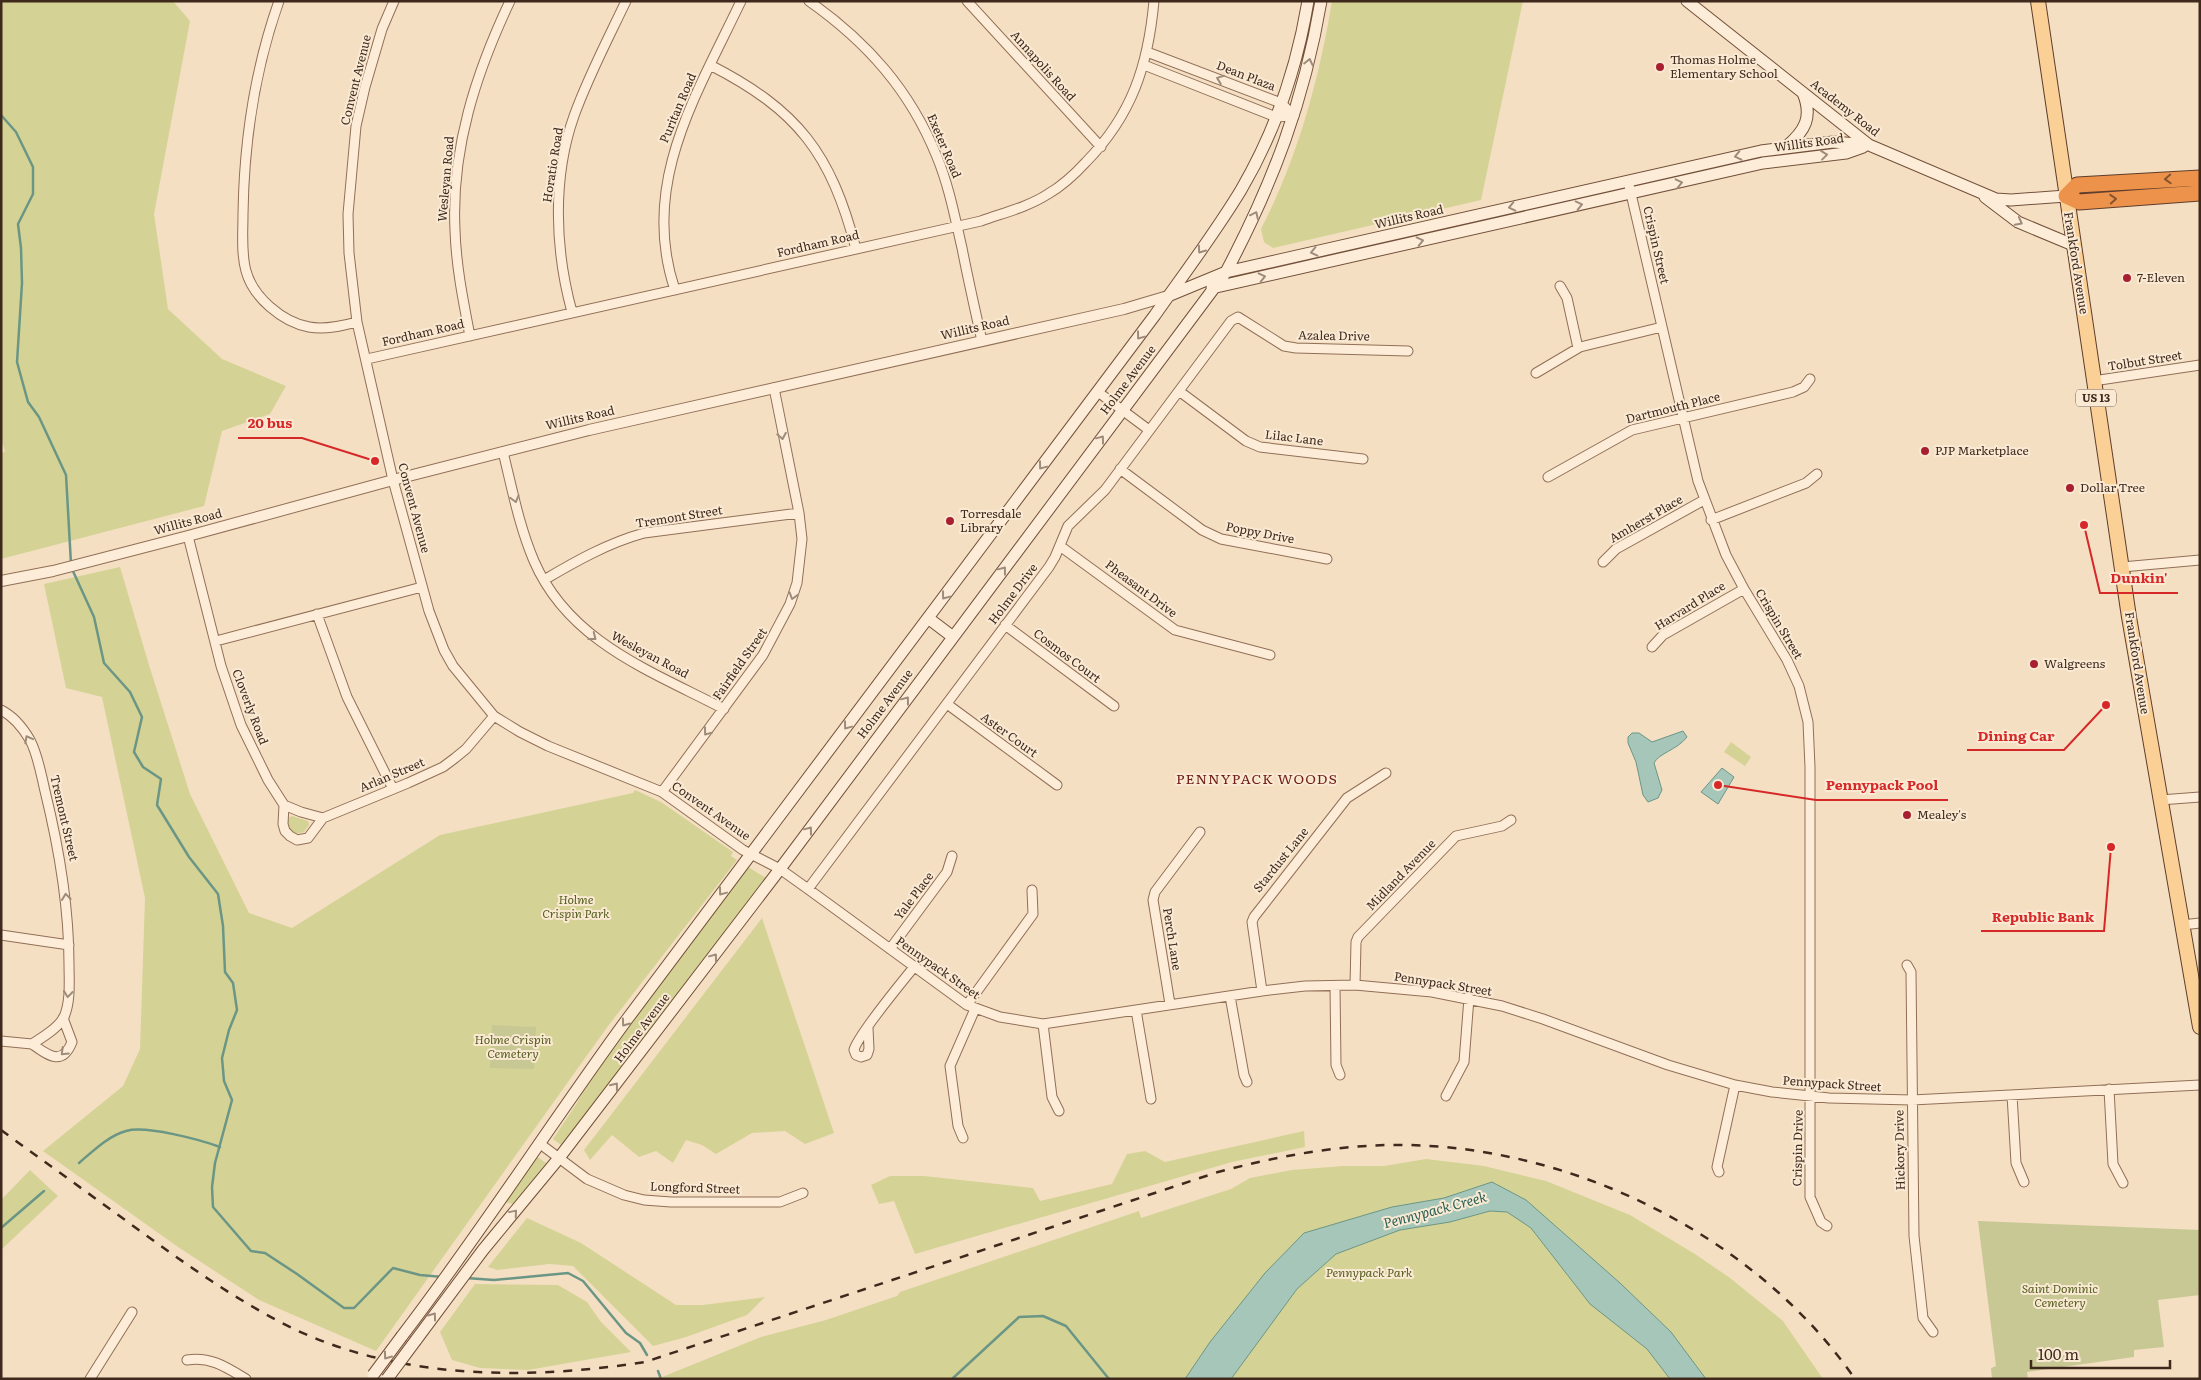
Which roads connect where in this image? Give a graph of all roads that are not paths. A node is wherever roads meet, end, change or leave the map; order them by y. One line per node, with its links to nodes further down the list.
1 (279, 1): 39 (street)
2 (394, 1): 39 (street, Convent Avenue)
3 (510, 1): 41 (street, Wesleyan Road)
4 (626, 1): 37 (street, Horatio Road)
5 (741, 1): 14 (street, Puritan Road)
6 (809, 1): 29 (street, Exeter Road)
7 (967, 1): 21 (street, Annapolis Road)
8 (1154, 1): 13 (street, Fordham Road)
9 (1308, 1): 17 (main road, Holme Avenue)
10 (1321, 1): 18 (main road, Holme Avenue, one-way to 10)
11 (1687, 1): 16 (main road, Academy Road)
12 (2038, 1): 28 (main road, Frankford Avenue / US 13)
13 (1147, 52): 15 (street, Fordham Road); 17 (street, Dean Plaza, one-way to 13)
14 (710, 65): 31 (street); 35 (street, Puritan Road)
15 (1144, 65): 19 (street); 21 (street, Fordham Road)
16 (1802, 92): 20 (main road, Academy Road); 22 (main road)
17 (1281, 104): 18 (street, Dean Plaza); 19 (main road, Holme Avenue)
18 (1294, 116): 19 (street); 32 (main road, Holme Avenue, one-way to 18)
19 (1276, 117): 36 (main road, Holme Avenue, one-way to 36)
20 (1869, 145): 22 (main road, Willits Road); 25 (main road, Willits Road, one-way to 20); 26 (main road, Academy Road)
21 (1101, 147): 29 (street, Fordham Road)
22 (1786, 147): 24 (main road, Willits Road, one-way to 24)
23 (2200, 178): 28 (highway, one-way to 28)
24 (1628, 181): 25 (street, Crispin Street); 32 (main road, Willits Road, one-way to 32)
25 (1631, 193): 34 (main road, Willits Road, one-way to 25); 40 (street, Crispin Street)
26 (1980, 193): 28 (main road, Academy Road); 30 (main road, one-way to 30)
27 (2200, 193): 28 (highway, one-way to 27)
28 (2066, 196): 30 (main road, Frankford Avenue / US 13)
29 (957, 226): 31 (street, Fordham Road); 42 (street, Exeter Road)
30 (2073, 245): 49 (main road, Frankford Avenue / US 13)
31 (856, 249): 35 (street, Fordham Road)
32 (1226, 272): 34 (main road, Holme Avenue); 36 (main road, Willits Road)
33 (1560, 286): 43 (street)
34 (1214, 288): 36 (main road, Willits Road); 53 (main road, Holme Avenue)
35 (675, 290): 37 (street, Fordham Road)
36 (1168, 296): 42 (street, Willits Road); 52 (main road, Holme Avenue, one-way to 52)
37 (572, 312): 41 (street, Fordham Road)
38 (1238, 317): 44 (street, Azalea Drive); 51 (street, Holme Drive)
39 (358, 322): 45 (street, Convent Avenue)
40 (1662, 327): 43 (street); 54 (street, Crispin Street)
41 (470, 336): 45 (street, Fordham Road)
42 (982, 341): 50 (street, Willits Road)
43 (1578, 348): 47 (street)
44 (1408, 351)
45 (367, 359): 61 (street, Convent Avenue)
46 (2200, 365): 49 (street, Tolbut Street)
47 (1536, 373)
48 (1810, 379): 54 (street, Dartmouth Place)
49 (2094, 381): 70 (main road, Frankford Avenue / US 13)
50 (774, 388): 56 (street, Willits Road); 63 (street, Fairfield Street, one-way to 63)
51 (1179, 391): 55 (street, Holme Drive); 57 (street, Lilac Lane)
52 (1098, 392): 53 (street); 76 (main road, Holme Avenue, one-way to 76)
53 (1122, 410): 55 (street); 78 (main road, Holme Avenue, one-way to 53)
54 (1682, 418): 60 (street, Dartmouth Place); 62 (street, Crispin Street)
55 (1150, 430): 58 (street, Holme Drive)
56 (502, 452): 61 (street, Willits Road); 71 (street, Wesleyan Road, one-way to 71)
57 (1363, 459)
58 (1120, 470): 66 (street, Holme Drive); 67 (street, Poppy Drive)
59 (1816, 474): 64 (street)
60 (1548, 477)
61 (393, 480): 65 (street, Willits Road); 73 (street, Convent Avenue)
62 (1704, 500): 64 (street, Crispin Street); 69 (street, Amherst Place)
63 (799, 513): 71 (street, Tremont Street); 84 (street, Fairfield Street, one-way to 84)
64 (1711, 520): 74 (street, Crispin Street)
65 (188, 536): 72 (street, Willits Road); 79 (street, Cloverly Road)
66 (1060, 546): 77 (street, Holme Drive); 81 (street, Pheasant Drive)
67 (1327, 559)
68 (2200, 560): 70 (street)
69 (1603, 562)
70 (2122, 567): 92 (main road, Frankford Avenue / US 13)
71 (544, 580): 84 (street, Wesleyan Road, one-way to 84)
72 (1, 581)
73 (422, 587): 75 (street); 86 (street, Convent Avenue)
74 (1744, 589): 80 (street, Harvard Place); 128 (street, Crispin Street)
75 (317, 614): 79 (street); 89 (street)
76 (928, 618): 78 (main road); 97 (main road, Holme Avenue, one-way to 97)
77 (1005, 625): 82 (street, Holme Drive); 83 (street, Cosmos Court)
78 (953, 637): 99 (main road, Holme Avenue, one-way to 78)
79 (216, 641): 93 (street, Cloverly Road)
80 (1652, 648)
81 (1270, 655)
82 (947, 704): 88 (street, Aster Court); 100 (street, Holme Drive)
83 (1114, 706)
84 (724, 709): 90 (street, Fairfield Street, one-way to 90)
85 (1, 710): 105 (street, Tremont Street, one-way to 85)
86 (494, 716): 89 (street, Arlan Street); 90 (street, Convent Avenue)
87 (1386, 773): 111 (street, Stardust Lane)
88 (1057, 785)
89 (393, 789): 94 (street, Arlan Street)
90 (662, 792): 97 (street, Convent Avenue)
91 (2200, 797): 92 (street)
92 (2160, 800): 103 (main road, Frankford Avenue / US 13)
93 (284, 804): 94 (street); 94 (street)
94 (323, 818)
95 (1511, 820): 109 (street, Midland Avenue)
96 (1200, 832): 114 (street, Perch Lane)
97 (751, 853): 99 (street, Pennypack Street); 135 (main road, Holme Avenue, one-way to 135)
98 (952, 856): 106 (street, Yale Place)
99 (780, 869): 100 (street, Pennypack Street); 136 (main road, Holme Avenue, one-way to 99)
100 (808, 888): 106 (street, Pennypack Street)
101 (1032, 890): 115 (street)
102 (2200, 923): 103 (street)
103 (2182, 925): 119 (main road, Frankford Avenue / US 13)
104 (1, 934): 105 (street)
105 (69, 945): 117 (street, one-way to 117)
106 (890, 949): 108 (street, Pennypack Street)
107 (1907, 965): 132 (street, Hickory Drive)
108 (914, 967): 115 (street, Pennypack Street); 120 (street)
109 (1355, 985): 110 (street, Pennypack Street); 113 (street, Pennypack Street)
110 (1335, 986): 111 (street, Pennypack Street); 123 (street)
111 (1262, 991): 112 (street, Pennypack Street)
112 (1230, 996): 114 (street, Pennypack Street); 124 (street)
113 (1469, 998): 125 (street, Pennypack Street); 130 (street)
114 (1170, 1004): 116 (street, Pennypack Street)
115 (971, 1007): 118 (street, Pennypack Street); 134 (street)
116 (1136, 1010): 118 (street, Pennypack Street); 131 (street)
117 (63, 1018): 122 (street); 122 (street, one-way to 122)
118 (1043, 1024): 133 (street)
119 (2200, 1027)
120 (868, 1028)
121 (1, 1041): 122 (street)
122 (32, 1044)
123 (1340, 1075)
124 (1247, 1082)
125 (1735, 1085): 128 (street, Pennypack Street); 137 (street)
126 (2200, 1086): 127 (street, Pennypack Street)
127 (2109, 1089): 129 (street, Pennypack Street); 139 (street)
128 (1811, 1095): 132 (street, Pennypack Street); 141 (street, Crispin Drive)
129 (2012, 1095): 132 (street, Pennypack Street); 138 (street)
130 (1446, 1096)
131 (1151, 1099)
132 (1912, 1100): 143 (street, Hickory Drive)
133 (1059, 1111)
134 (963, 1138)
135 (539, 1143): 136 (street, Longford Street); 145 (main road, Holme Avenue, one-way to 145, bridge)
136 (560, 1158): 140 (street, Longford Street); 148 (main road, Holme Avenue, one-way to 136, bridge)
137 (1719, 1172)
138 (2024, 1182)
139 (2123, 1182)
140 (803, 1194)
141 (1827, 1226)
142 (132, 1312): 146 (street)
143 (1933, 1332)
144 (187, 1360): 147 (street)
145 (371, 1377)
146 (90, 1379)
147 (246, 1379)
148 (387, 1379)

